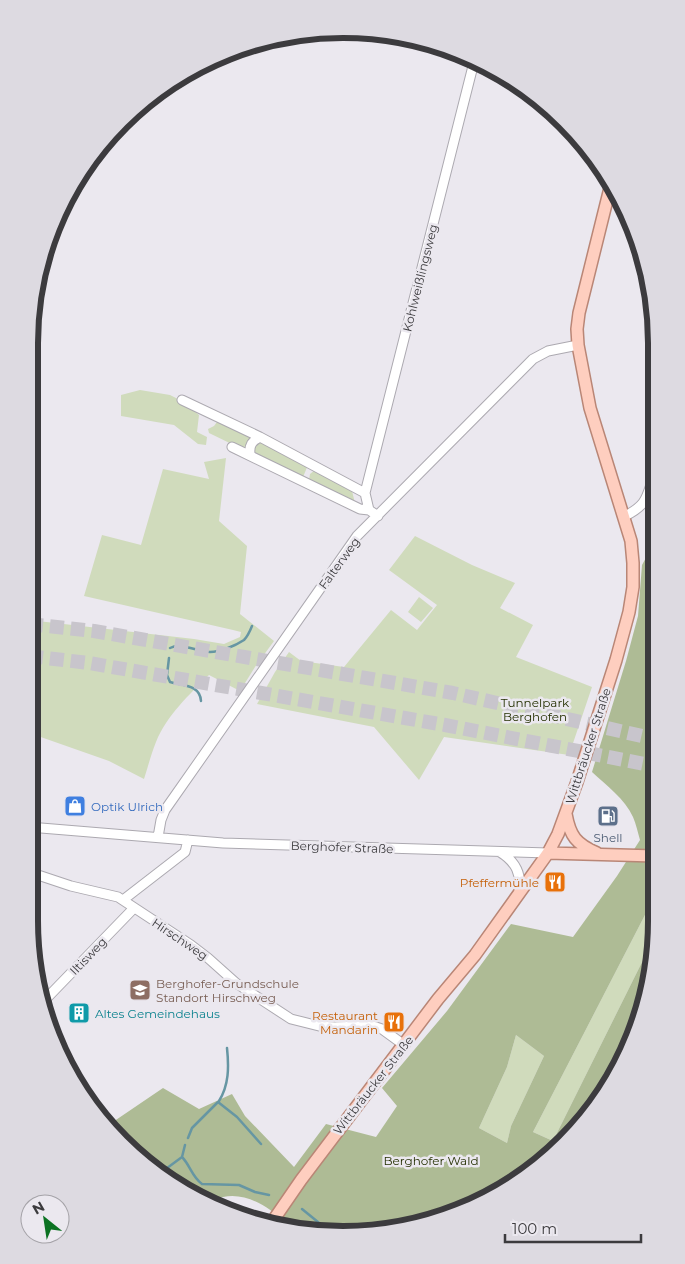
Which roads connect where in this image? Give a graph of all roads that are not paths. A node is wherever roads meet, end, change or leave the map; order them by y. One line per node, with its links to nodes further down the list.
1 (473, 67): 10 (street, Kohlweißlingsweg)
2 (609, 193): 3 (main road, Wittbräucker Straße)
3 (578, 345): 13 (street, Falterweg); 14 (main road, Wittbräucker Straße)
4 (182, 400): 5 (street)
5 (260, 437): 7 (street); 8 (street)
6 (232, 446): 7 (street)
7 (250, 454): 9 (street)
8 (313, 466): 9 (street); 10 (street)
9 (305, 482): 12 (street)
10 (365, 493): 12 (street)
11 (648, 493): 14 (street)
12 (369, 510): 13 (street)
13 (378, 516): 17 (street, Falterweg)
14 (625, 516): 15 (main road, Wittbräucker Straße)
15 (566, 814): 20 (main road, Wittbräucker Straße); 21 (main road)
16 (38, 828): 17 (street, Berghofer Straße)
17 (158, 837): 18 (street, Berghofer Straße)
18 (188, 840): 19 (street, Berghofer Straße); 25 (street)
19 (500, 852): 20 (street, Berghofer Straße); 24 (street)
20 (548, 854): 21 (main road, Berghofer Straße); 24 (main road, Wittbräucker Straße)
21 (600, 854): 22 (main road, Berghofer Straße)
22 (648, 856)
23 (38, 875): 25 (street, Hirschweg)
24 (518, 895): 28 (main road, Wittbräucker Straße)
25 (123, 900): 26 (street, Hirschweg)
26 (134, 908): 27 (street, Iltisweg); 28 (street, Hirschweg)
27 (47, 997)
28 (404, 1045): 29 (main road, Wittbräucker Straße)
29 (275, 1219)

